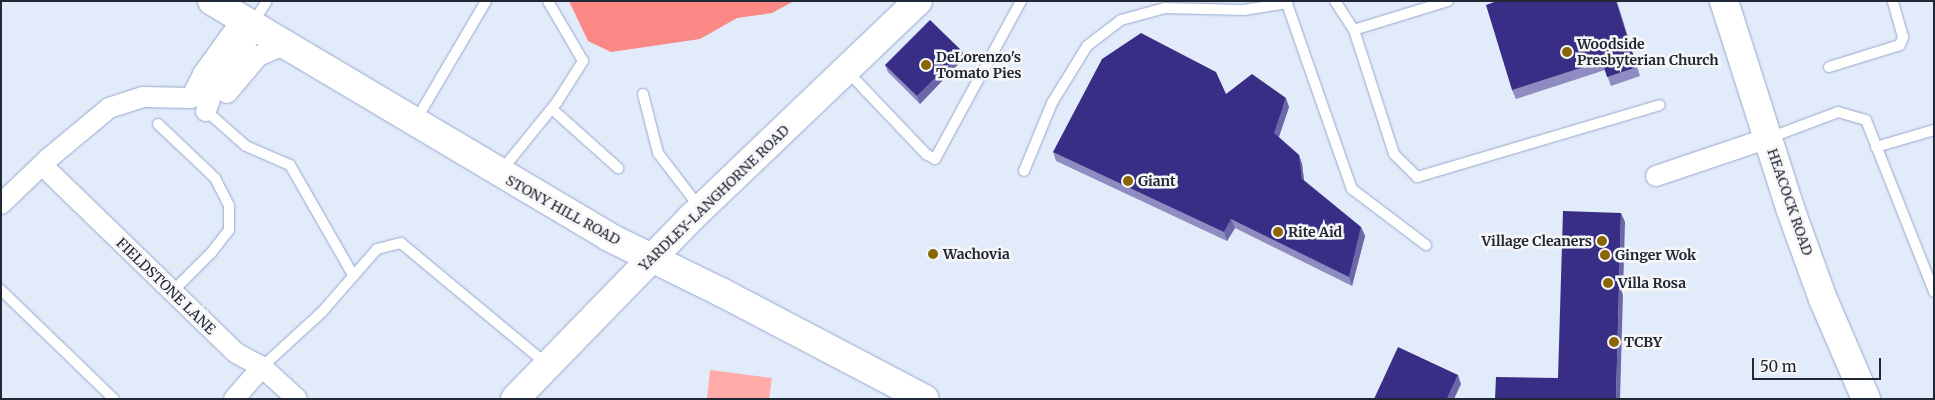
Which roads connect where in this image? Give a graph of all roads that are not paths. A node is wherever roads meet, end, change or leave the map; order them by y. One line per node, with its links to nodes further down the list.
1 (212, 1): 12 (main road, STONY HILL ROAD)
2 (267, 1): 12 (lane)
3 (486, 1): 21 (lane)
4 (548, 1): 20 (lane)
5 (918, 1): 16 (main road, YARDLEY-LANGHORNE ROAD)
6 (1021, 1): 16 (lane)
7 (1335, 1): 13 (lane)
8 (1448, 1): 13 (lane)
9 (1724, 1): 24 (main road, HEACOCK ROAD)
10 (1893, 1): 15 (lane)
11 (1286, 2): 28 (lane); 33 (lane)
12 (250, 24): 14 (main road, STONY HILL ROAD); 18 (street)
13 (1354, 30): 19 (lane)
14 (284, 45): 18 (street); 21 (main road, STONY HILL ROAD)
15 (1829, 67)
16 (847, 70): 32 (main road, YARDLEY-LANGHORNE ROAD)
17 (643, 94): 32 (lane)
18 (203, 103): 26 (street); 35 (lane)
19 (1660, 105)
20 (552, 108): 27 (lane); 29 (lane)
21 (416, 120): 29 (main road, STONY HILL ROAD)
22 (158, 124): 37 (lane)
23 (1934, 130): 25 (lane)
24 (1768, 138): 25 (lane); 30 (street); 46 (main road, HEACOCK ROAD)
25 (1876, 147): 38 (lane)
26 (42, 165): 31 (street); 37 (street, FIELDSTONE LANE)
27 (618, 168)
28 (1024, 171)
29 (499, 174): 34 (main road, STONY HILL ROAD)
30 (1656, 176)
31 (1, 204)
32 (701, 208): 34 (main road, YARDLEY-LANGHORNE ROAD)
33 (1426, 245)
34 (652, 258): 39 (main road, YARDLEY-LANGHORNE ROAD); 45 (main road, STONY HILL ROAD)
35 (353, 275): 39 (lane); 40 (lane)
36 (1, 290): 42 (lane)
37 (172, 292): 40 (street, FIELDSTONE LANE)
38 (1934, 292)
39 (548, 364): 44 (main road, YARDLEY-LANGHORNE ROAD)
40 (262, 367): 41 (street, FIELDSTONE LANE); 43 (street)
41 (292, 397)
42 (114, 399)
43 (234, 399)
44 (515, 399)
45 (925, 399)
46 (1866, 399)

